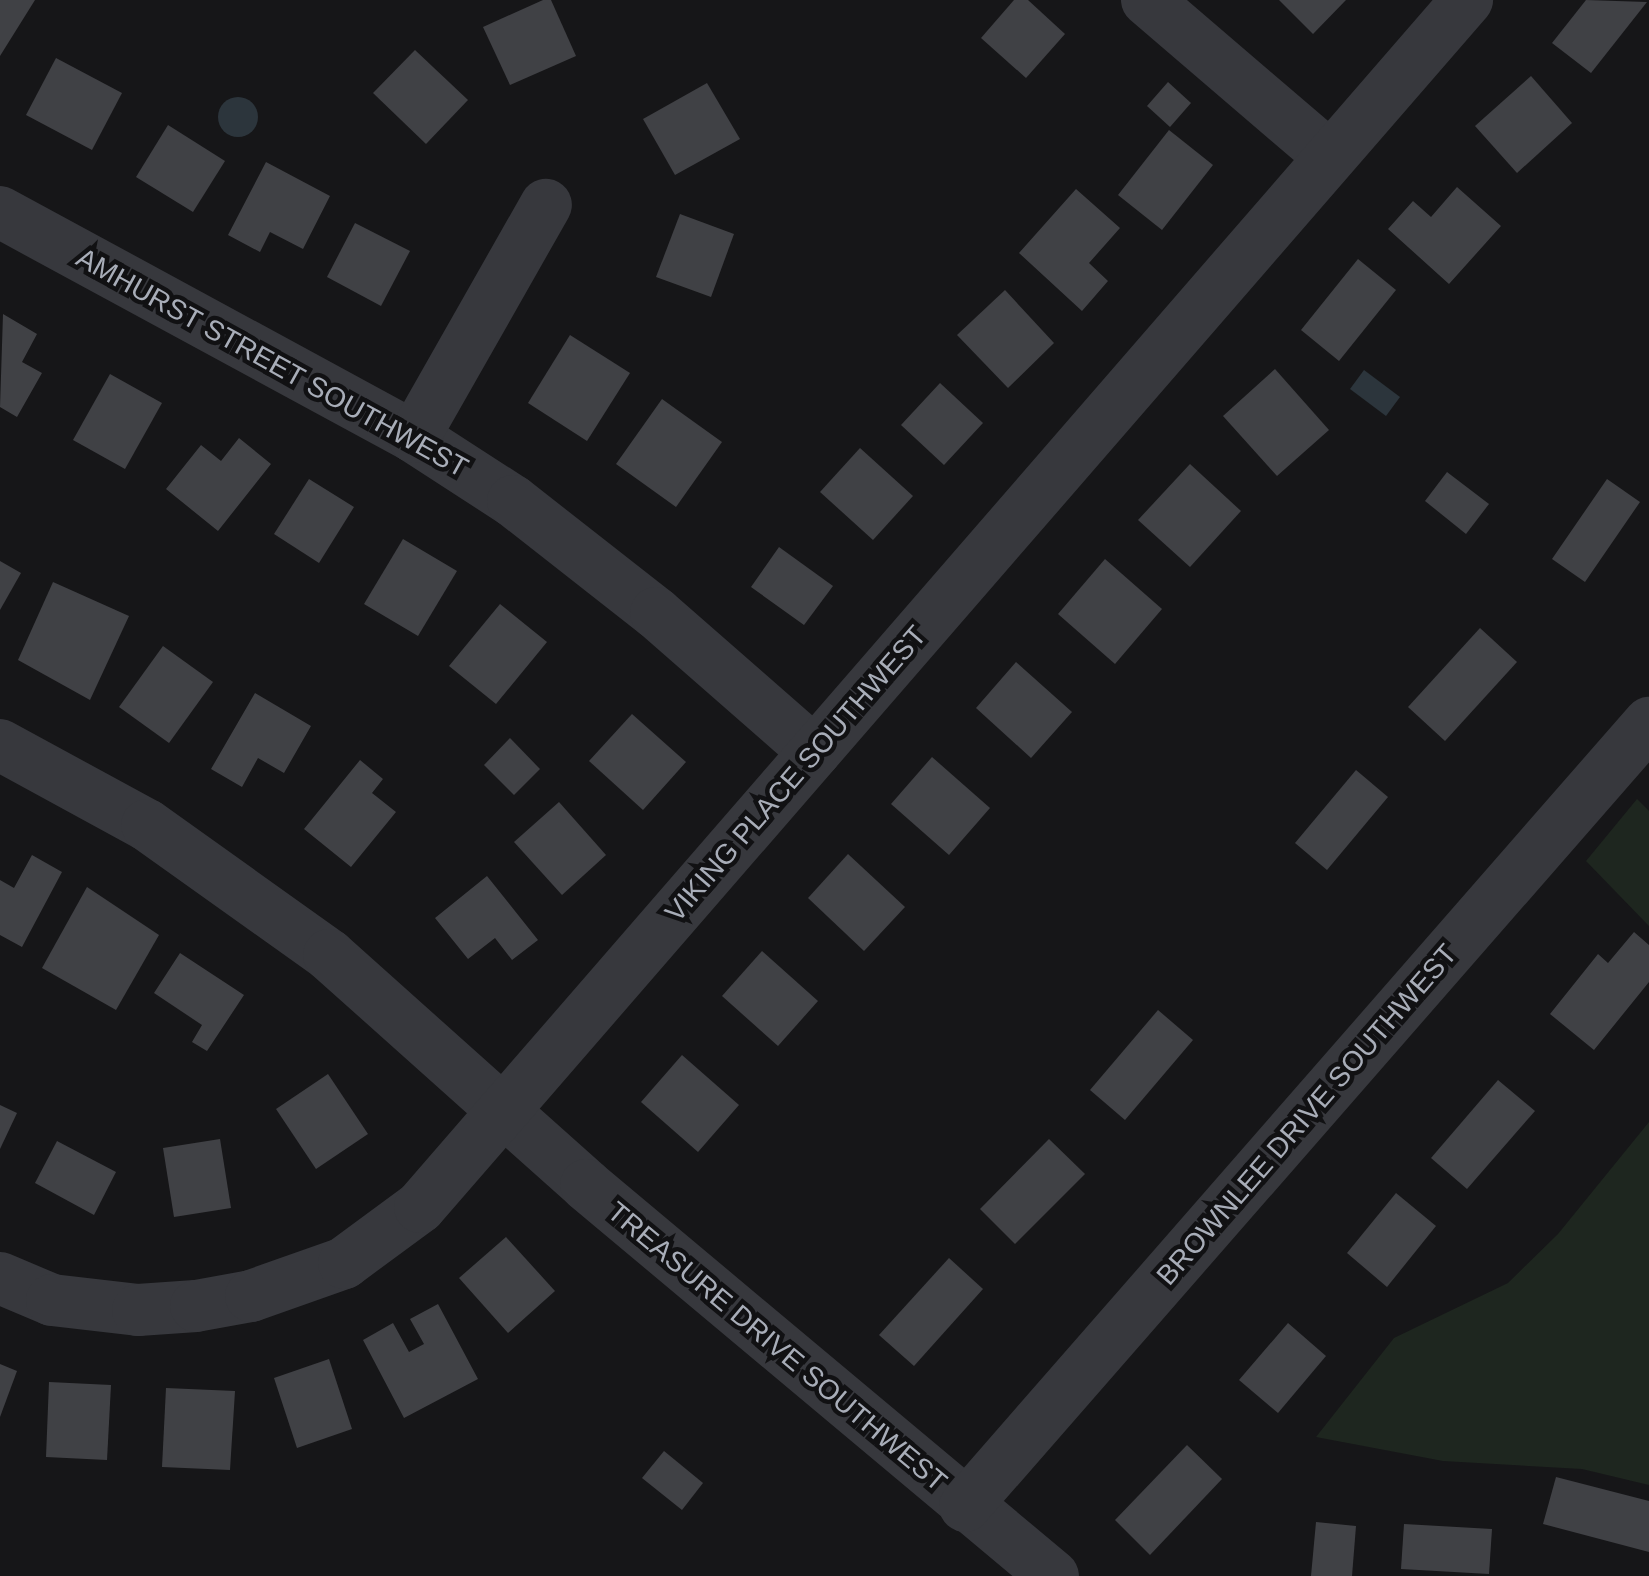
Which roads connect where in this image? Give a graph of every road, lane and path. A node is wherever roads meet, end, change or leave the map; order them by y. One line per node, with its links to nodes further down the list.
1 (1148, 0): 3 (street)
2 (1467, 0): 3 (street, VIKING PLACE SOUTHWEST)
3 (1330, 157): 9 (street, VIKING PLACE SOUTHWEST)
4 (546, 205): 6 (street)
5 (0, 212): 6 (street, AMHURST STREET SOUTHWEST)
6 (414, 437): 9 (street, AMHURST STREET SOUTHWEST)
7 (1649, 724): 12 (street, BROWNLEE DRIVE SOUTHWEST)
8 (0, 745): 10 (street, TREASURE DRIVE SOUTHWEST)
9 (815, 752): 10 (street, VIKING PLACE SOUTHWEST)
10 (505, 1112): 11 (street, VIKING PLACE SOUTHWEST); 12 (street, TREASURE DRIVE SOUTHWEST)
11 (0, 1278)
12 (965, 1506): 13 (street, TREASURE DRIVE SOUTHWEST)
13 (1054, 1576)

